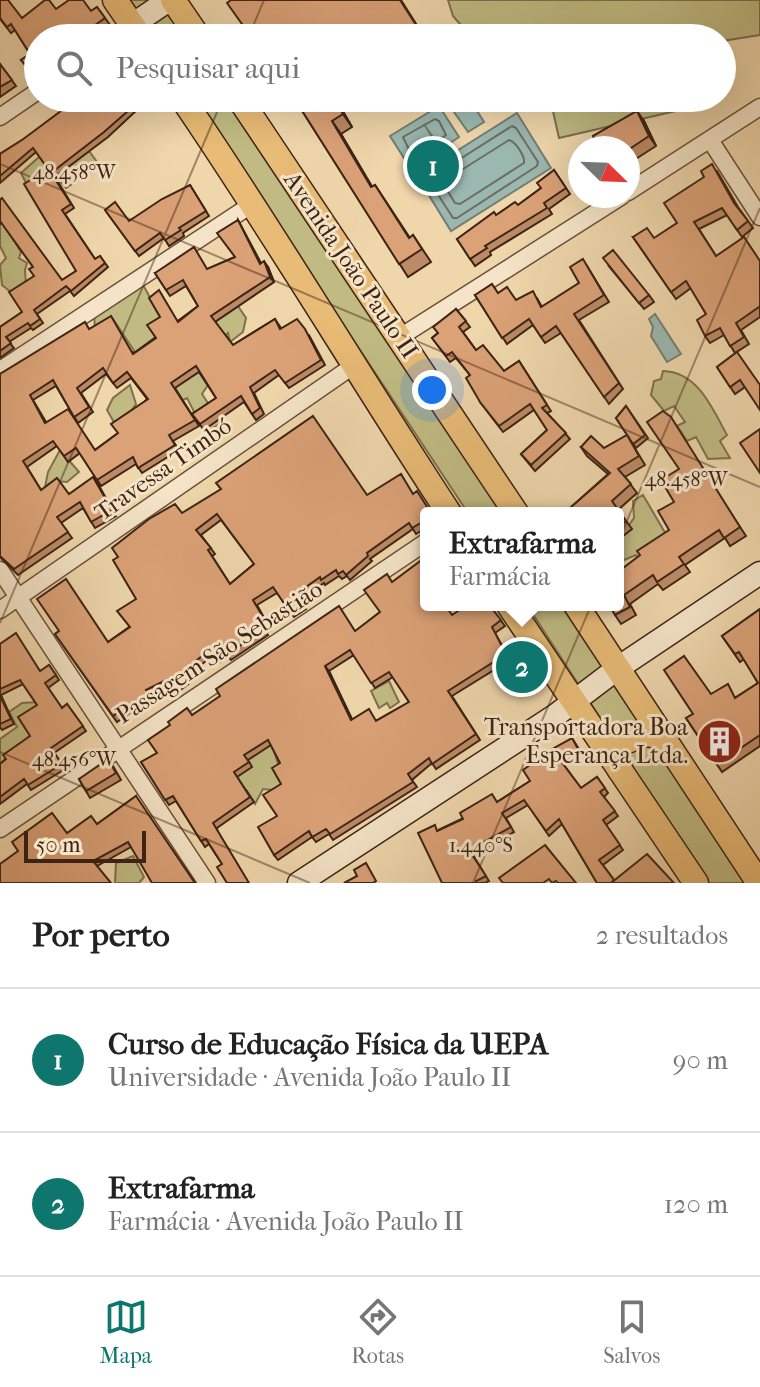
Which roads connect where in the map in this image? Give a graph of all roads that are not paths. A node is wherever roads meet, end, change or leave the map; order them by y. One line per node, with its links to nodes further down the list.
1 (115, 0): 3 (main road)
2 (171, 0): 4 (street); 5 (main road)
3 (125, 24)
4 (141, 24)
5 (189, 24)
6 (24, 101): 10 (street)
7 (760, 107): 11 (street)
8 (192, 112): 13 (main road, Avenida João Paulo II)
9 (248, 112): 16 (main road, Avenida João Paulo II)
10 (0, 117)
11 (710, 140): 12 (street); 15 (street)
12 (640, 184)
13 (254, 203): 17 (main road, Avenida João Paulo II); 18 (street)
14 (603, 208): 16 (street)
15 (760, 217)
16 (400, 337): 20 (main road, Avenida João Paulo II)
17 (353, 366): 19 (main road, Avenida João Paulo II); 24 (street, Travessa Timbó)
18 (0, 370)
19 (445, 507)
20 (512, 507)
21 (420, 546): 31 (street, Passagem São Sebastião)
22 (0, 570): 24 (street)
23 (760, 573): 28 (street)
24 (19, 598): 25 (street, Travessa Timbó); 31 (street)
25 (0, 610)
26 (513, 611): 29 (main road)
27 (580, 611): 28 (main road)
28 (618, 668): 29 (street); 30 (main road)
29 (575, 701): 32 (main road); 35 (street)
30 (662, 736): 32 (main road); 37 (main road)
31 (118, 747): 33 (street, Passagem São Sebastião); 34 (street)
32 (620, 770): 36 (main road)
33 (0, 829)
34 (207, 883)
35 (299, 883)
36 (696, 883)
37 (759, 883)

